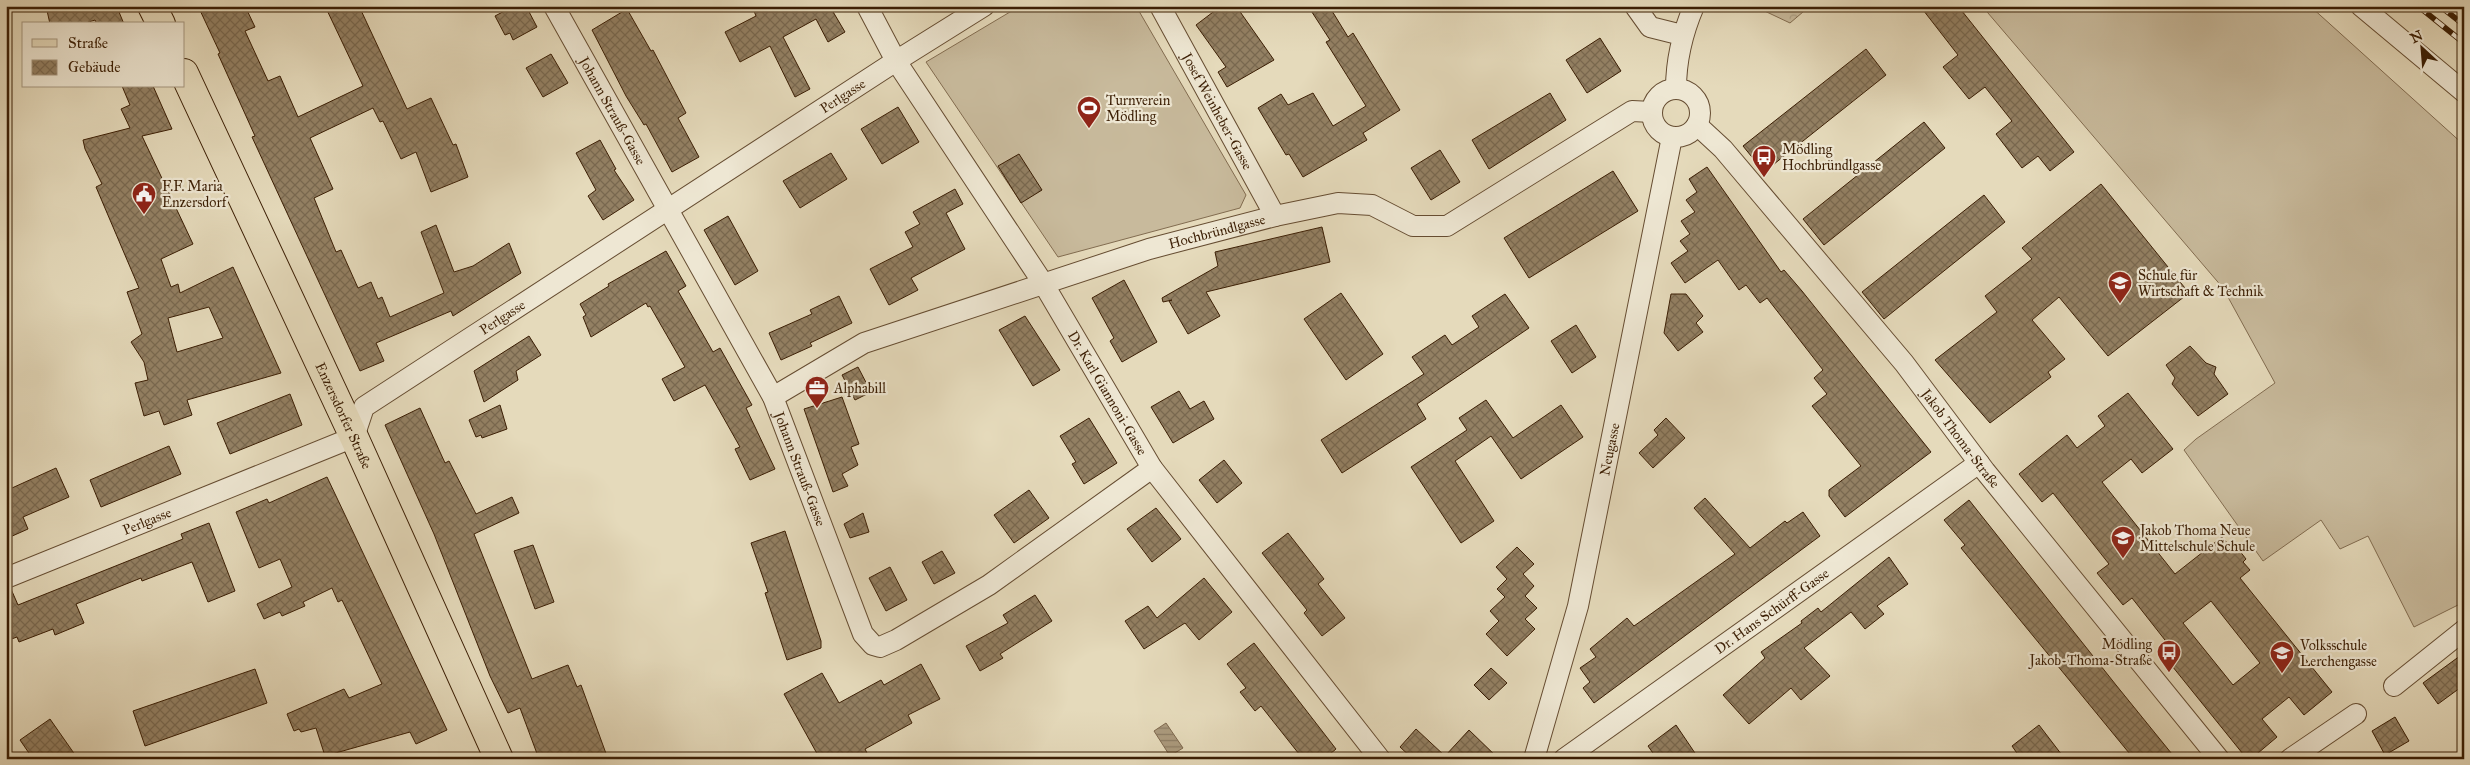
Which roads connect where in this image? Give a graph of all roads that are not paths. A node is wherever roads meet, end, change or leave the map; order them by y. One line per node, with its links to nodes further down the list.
1 (152, 6): 9 (main road)
2 (554, 6): 18 (street, Johann Strauß-Gasse)
3 (867, 6): 11 (street, Dr. Karl Giannoni-Gasse)
4 (984, 6): 11 (street, Perlgasse)
5 (1635, 6): 10 (street)
6 (1694, 6): 10 (street)
7 (2361, 6): 14 (street)
8 (1166, 9): 19 (street, Josef Weinheber-Gasse)
9 (160, 22)
10 (1682, 35): 13 (street)
11 (896, 61): 18 (street, Perlgasse); 20 (street, Dr. Karl Giannoni-Gasse)
12 (185, 75): 22 (main road, Enzersdorfer Straße)
13 (1676, 89): 15 (street); 16 (street)
14 (2464, 92)
15 (1652, 112): 17 (street); 19 (street, Hochbründlgasse)
16 (1697, 124): 17 (street); 23 (street, Jakob Thoma-Straße)
17 (1672, 137): 31 (street, Neugasse)
18 (668, 210): 21 (street, Johann Strauß-Gasse); 22 (street, Perlgasse)
19 (1275, 216): 20 (street, Hochbründlgasse)
20 (1043, 283): 21 (street, Hochbründlgasse); 24 (street, Dr. Karl Giannoni-Gasse)
21 (773, 397): 24 (street, Johann Strauß-Gasse)
22 (354, 436): 25 (street, Perlgasse); 29 (main road, Enzersdorfer Straße)
23 (1979, 463): 32 (street, Dr. Hans Schürff-Gasse); 33 (street, Jakob Thoma-Straße)
24 (1152, 468): 30 (street, Dr. Karl Giannoni-Gasse)
25 (6, 578)
26 (2464, 630): 27 (street)
27 (2394, 686)
28 (2356, 714): 34 (street)
29 (499, 759)
30 (1380, 759)
31 (1534, 759)
32 (1564, 759)
33 (2219, 759)
34 (2290, 759)

